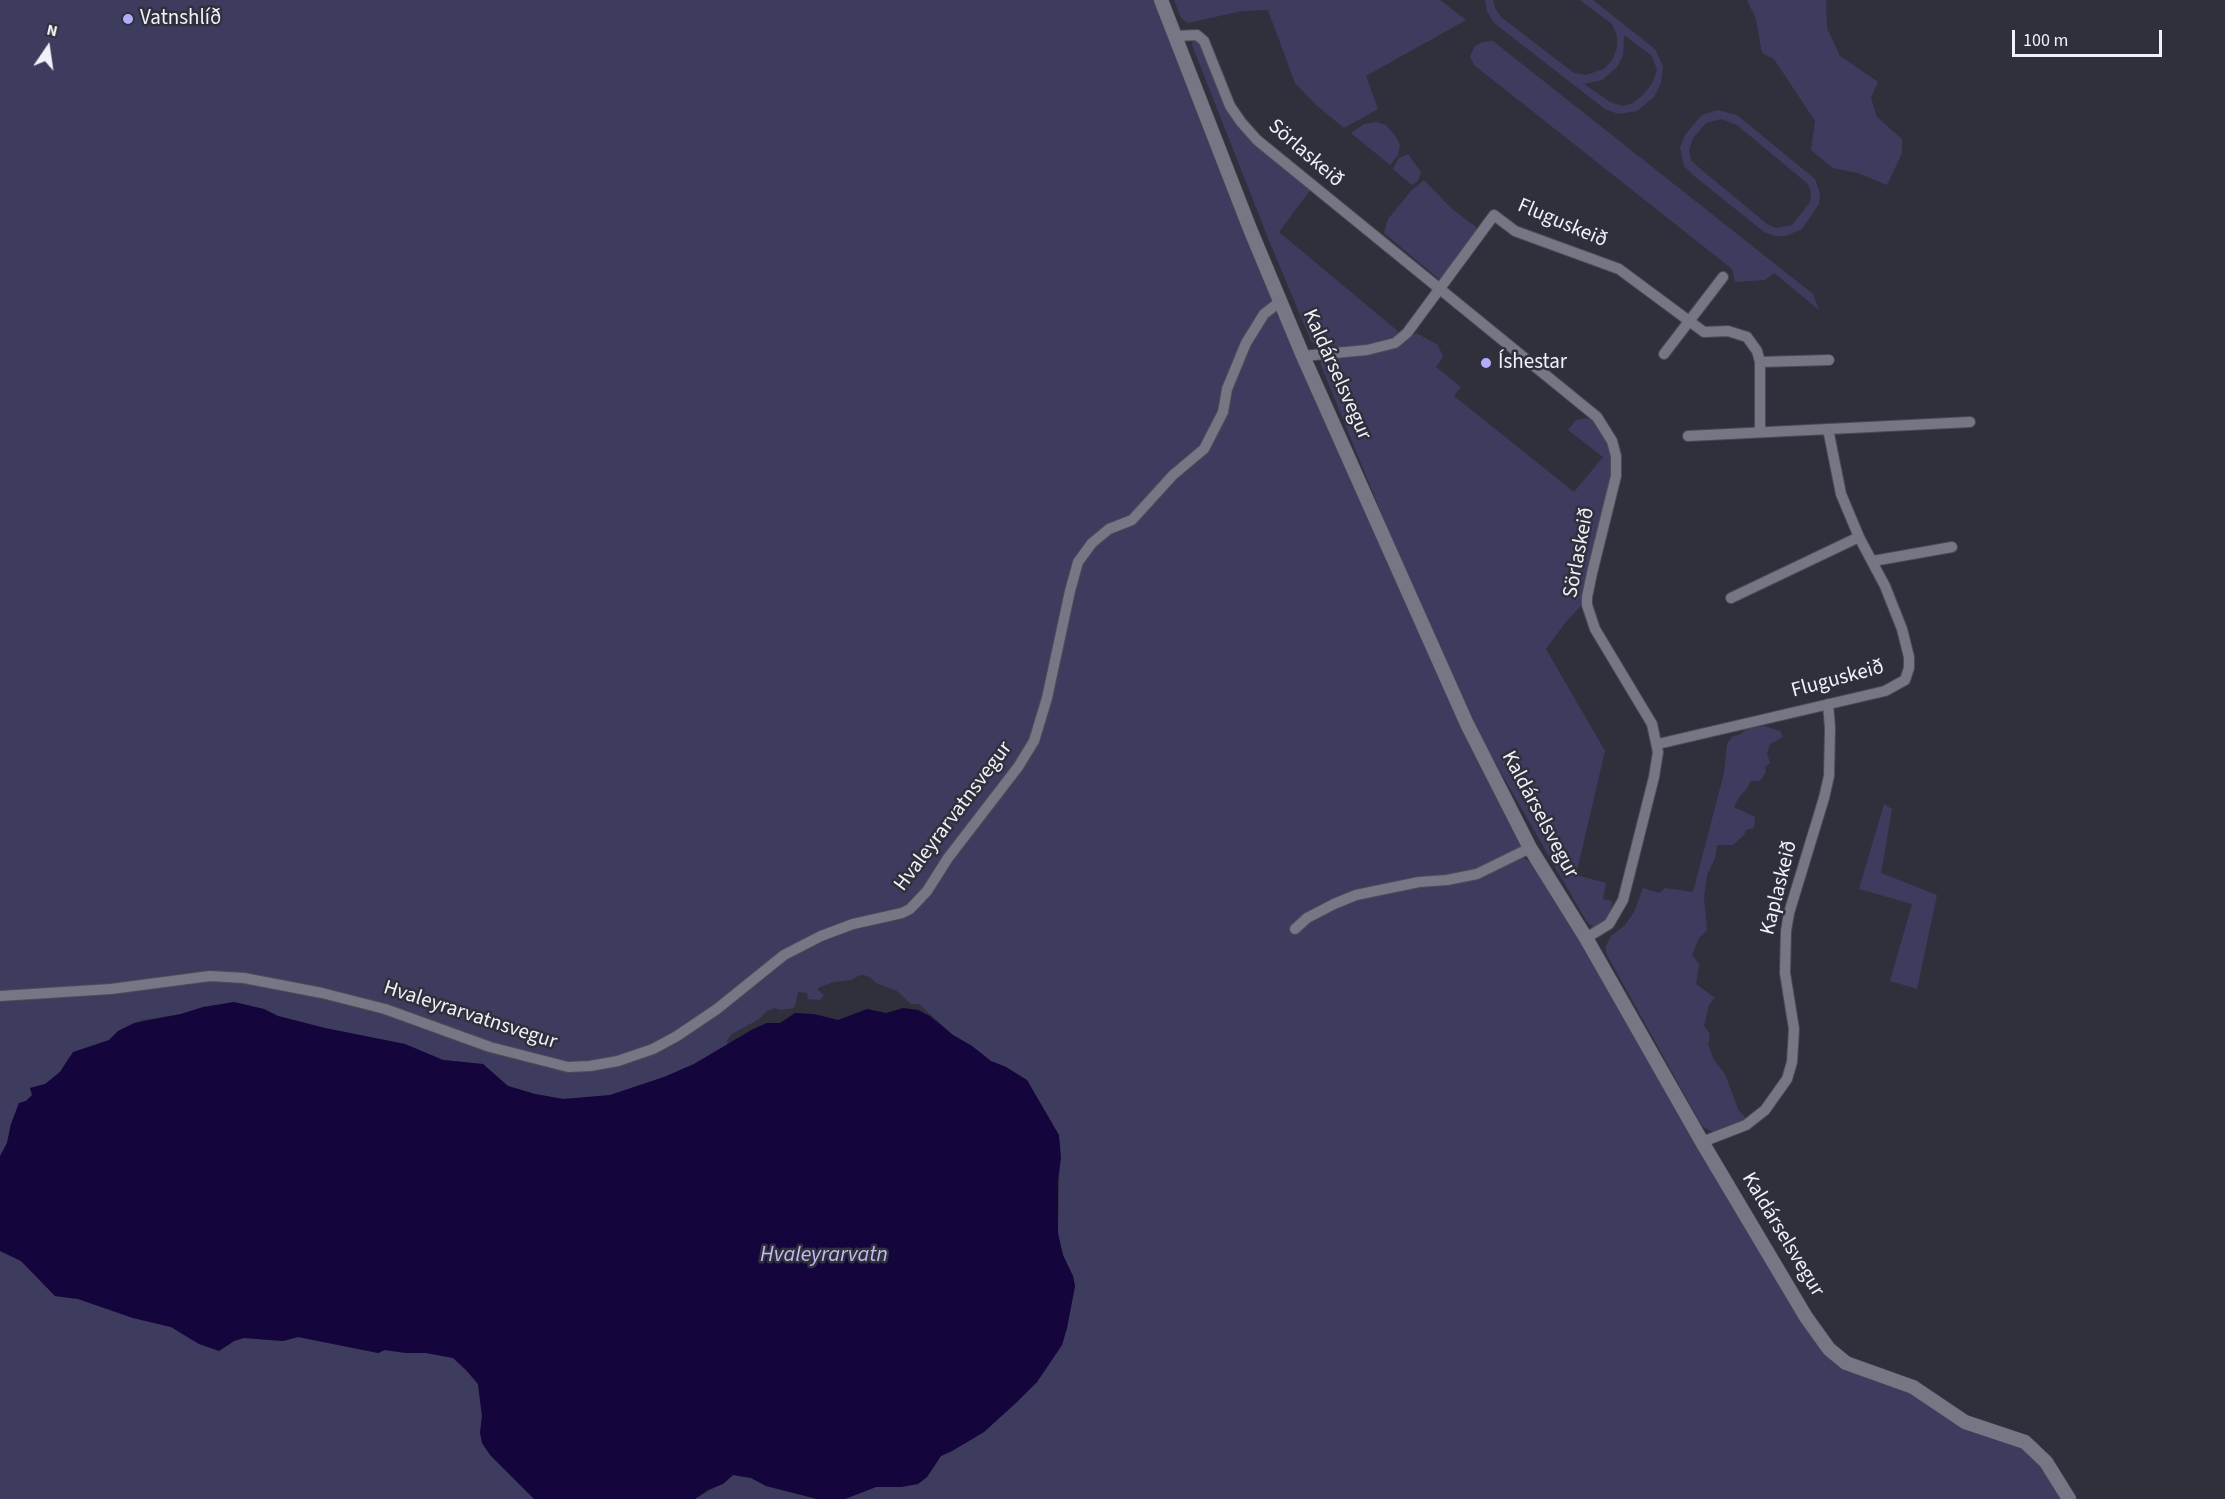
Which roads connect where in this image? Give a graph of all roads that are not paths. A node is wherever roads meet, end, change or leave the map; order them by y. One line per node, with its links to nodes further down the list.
1 (1161, 0): 2 (street, Kaldárselsvegur)
2 (1176, 36): 4 (street, Sörlaskeið); 5 (street, Kaldárselsvegur)
3 (1723, 277): 6 (street)
4 (1440, 289): 6 (street, Fluguskeið); 8 (street); 20 (street, Sörlaskeið)
5 (1281, 301): 8 (street, Kaldárselsvegur); 24 (street, Hvaleyrarvatnsvegur)
6 (1690, 320): 7 (street); 10 (street, Fluguskeið)
7 (1664, 354)
8 (1303, 356): 21 (street, Kaldárselsvegur)
9 (1829, 360): 10 (street)
10 (1760, 362): 13 (street, Fluguskeið)
11 (1970, 422): 12 (street)
12 (1828, 429): 13 (street); 15 (street, Fluguskeið)
13 (1760, 432): 14 (street)
14 (1688, 436)
15 (1859, 537): 17 (street, Fluguskeið); 18 (street)
16 (1952, 547): 17 (street)
17 (1873, 561): 19 (street, Fluguskeið)
18 (1731, 598)
19 (1828, 704): 20 (street, Fluguskeið); 25 (street, Kaplaskeið)
20 (1658, 744): 23 (street, Sörlaskeið)
21 (1530, 848): 22 (street); 23 (street, Kaldárselsvegur)
22 (1295, 929)
23 (1586, 939): 25 (street, Kaldárselsvegur)
24 (0, 996)
25 (1702, 1142): 26 (street, Kaldárselsvegur)
26 (2069, 1499)

